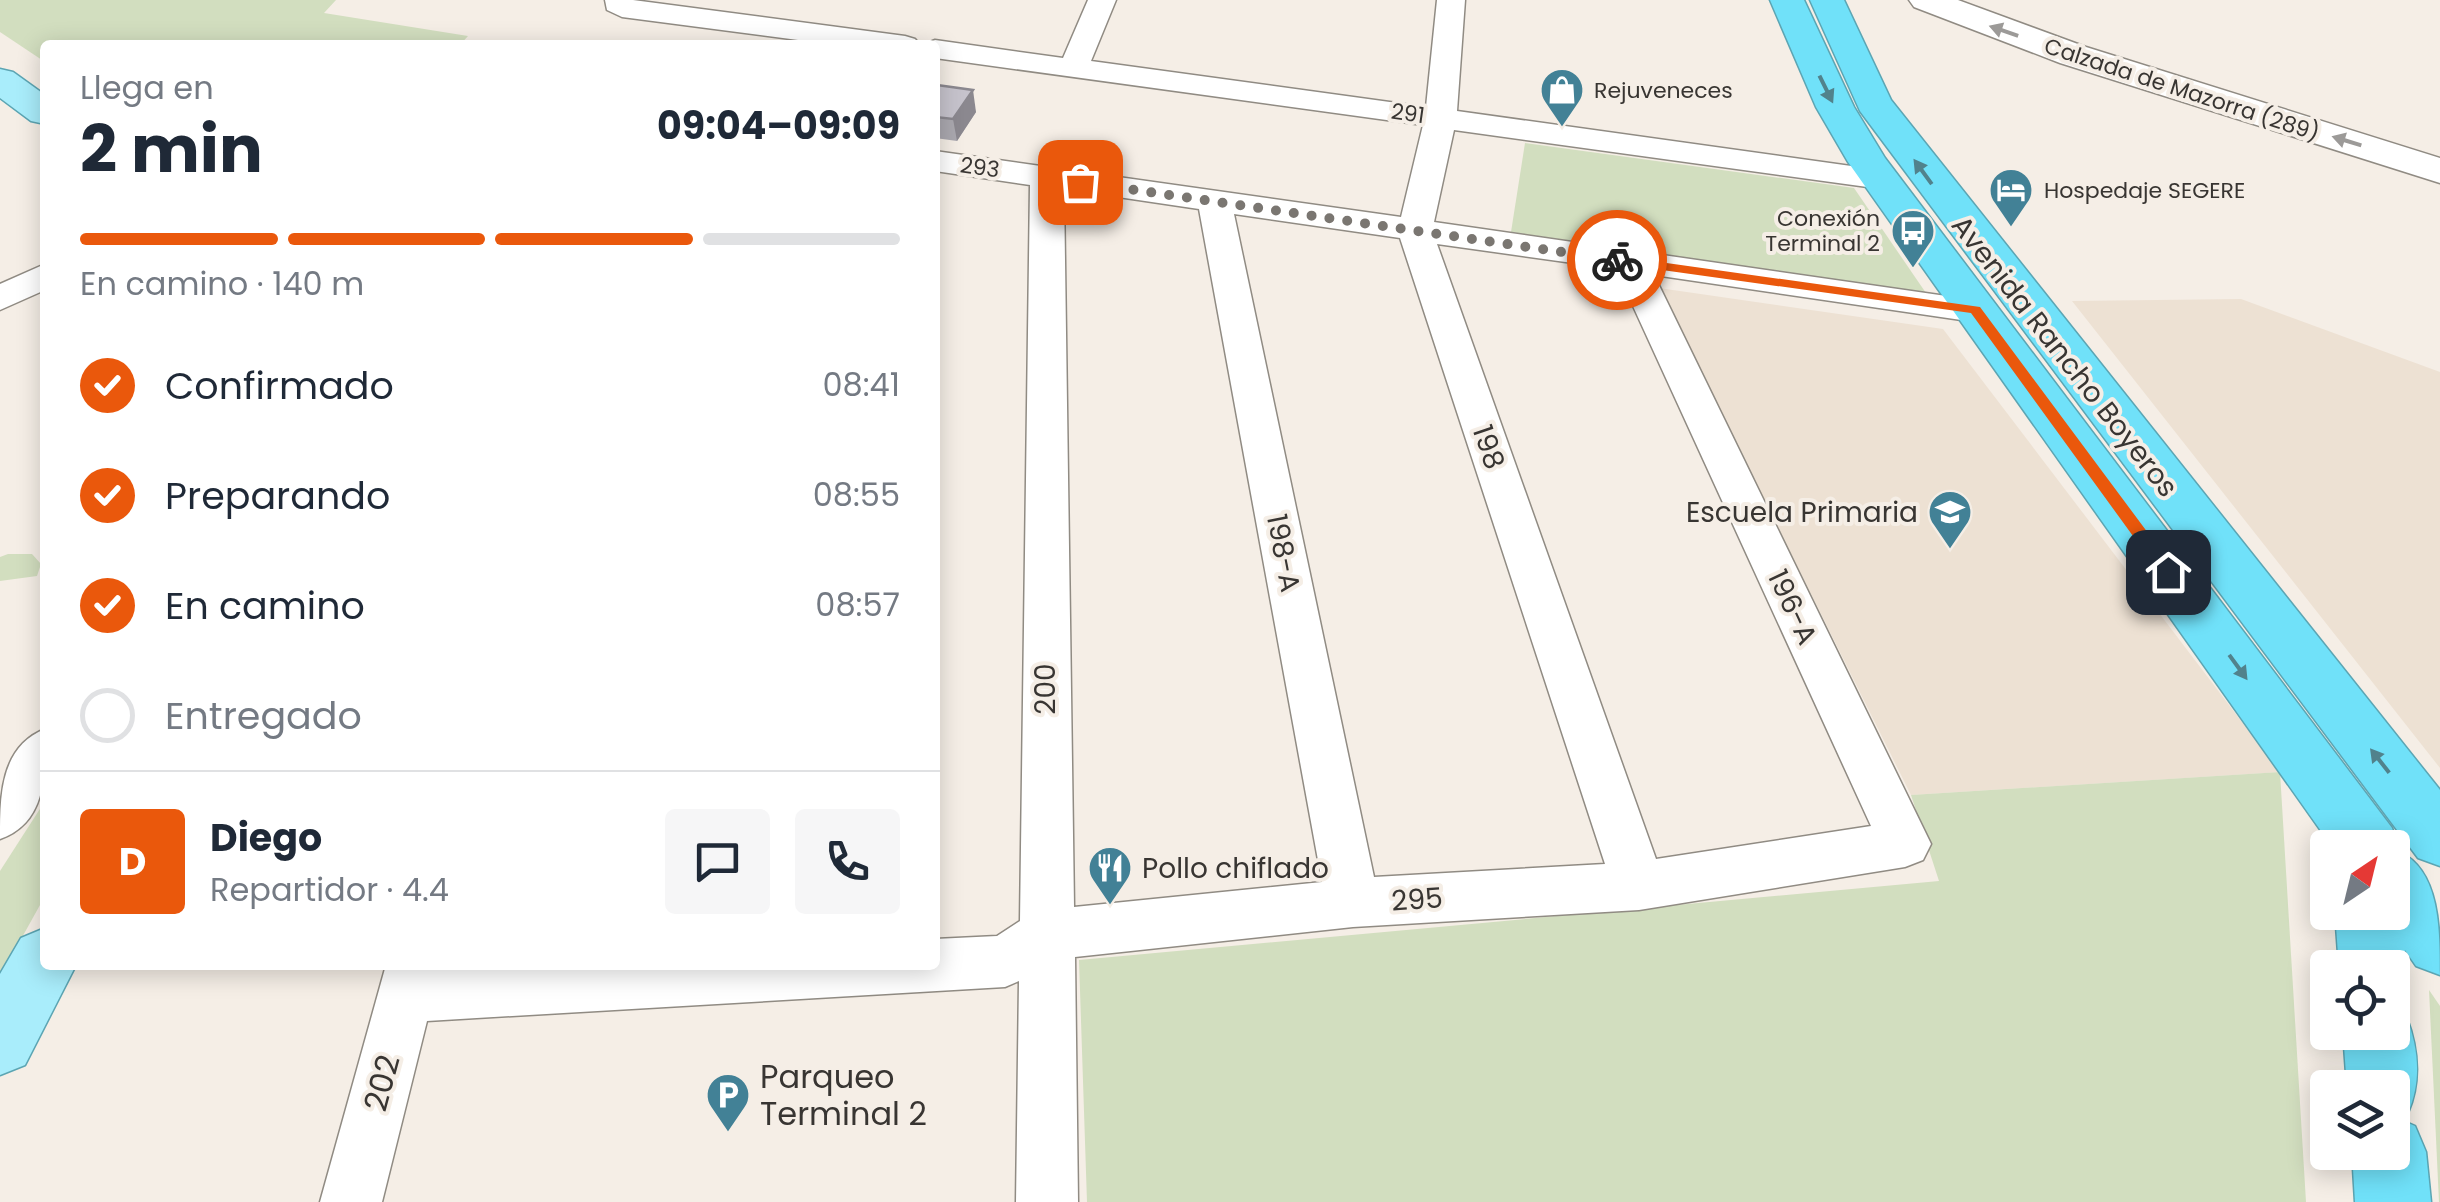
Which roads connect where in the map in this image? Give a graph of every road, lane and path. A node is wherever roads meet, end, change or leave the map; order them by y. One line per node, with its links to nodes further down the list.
1 (770, 0): 8 (street)
2 (1102, 0): 11 (street)
3 (1451, 0): 14 (street)
4 (1786, 0): 18 (highway, Avenida Rancho Boyeros, one-way to 18)
5 (1826, 0): 28 (highway, Avenida Rancho Boyeros, one-way to 5)
6 (1926, 0): 16 (street, Calzada de Mazorra (289), one-way to 6)
7 (619, 3): 8 (street)
8 (743, 35): 9 (street)
9 (824, 40)
10 (940, 50): 11 (street, 291)
11 (1074, 66): 14 (street, 291)
12 (0, 80): 13 (main road)
13 (40, 109)
14 (1441, 118): 18 (street, 291); 20 (street)
15 (940, 161): 17 (street, 293)
16 (2440, 170)
17 (1047, 177): 19 (street, 293); 33 (street, 200)
18 (1882, 179): 24 (highway, Avenida Rancho Boyeros)
19 (1215, 202): 20 (street, 293); 32 (street, 198-A)
20 (1415, 231): 21 (street, 293); 30 (street, 198)
21 (1630, 262): 24 (street, 293); 29 (street, 196-A)
22 (40, 279): 23 (street)
23 (0, 299)
24 (1975, 310): 27 (highway, Avenida Rancho Boyeros, one-way to 27)
25 (40, 757): 26 (street)
26 (0, 817)
27 (2356, 830)
28 (2440, 838)
29 (1904, 844): 30 (street, 295)
30 (1639, 886): 32 (street, 295)
31 (2410, 903): 34 (highway, Avenida Rancho Boyeros)
32 (1353, 904): 33 (street, 295)
33 (1045, 934): 35 (street, 295); 42 (street, 200)
34 (2440, 944)
35 (940, 964)
36 (40, 969): 39 (main road)
37 (726, 970): 38 (street)
38 (410, 980): 41 (street, 202)
39 (0, 1041)
40 (2390, 1170): 43 (highway)
41 (350, 1202)
42 (1047, 1202)
43 (2393, 1202)

